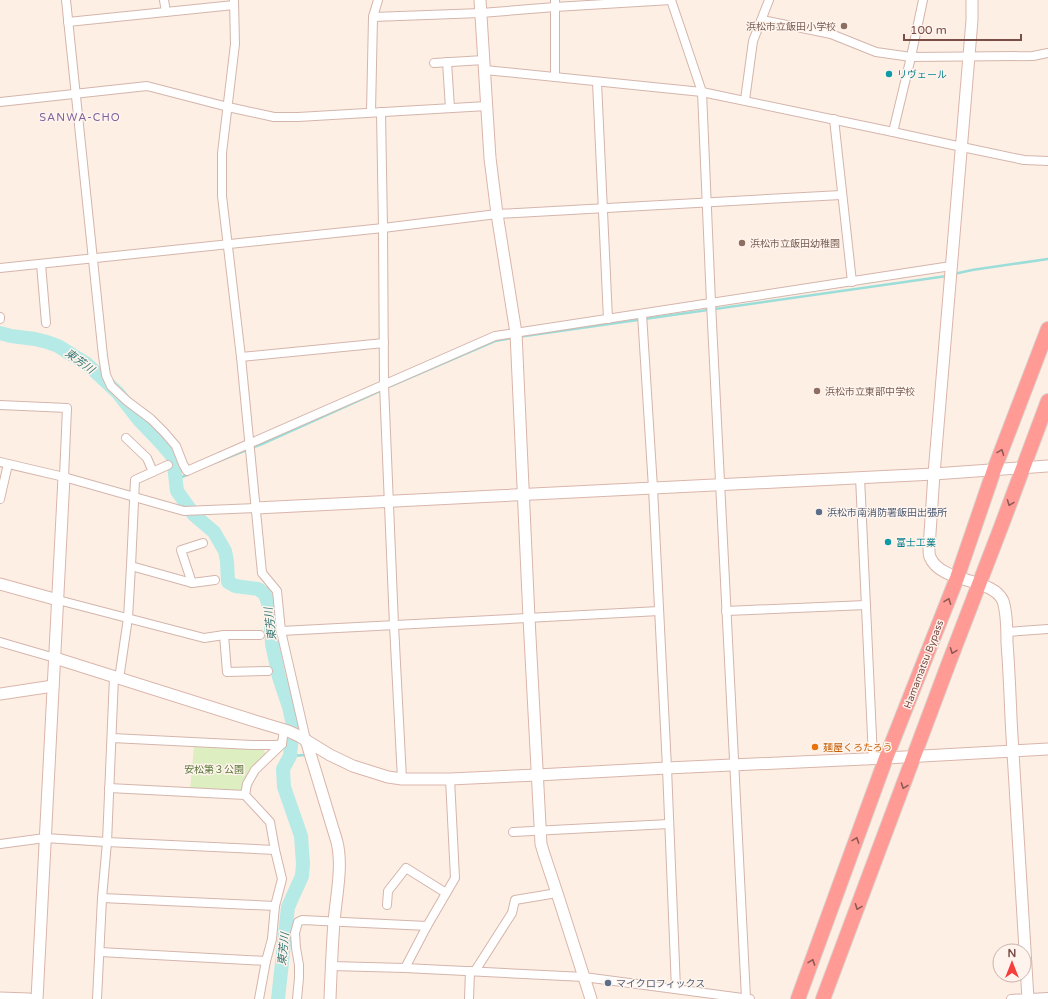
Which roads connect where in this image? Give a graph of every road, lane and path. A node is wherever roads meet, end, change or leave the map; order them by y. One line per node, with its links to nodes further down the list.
1 (66, 0): 14 (street)
2 (164, 0): 10 (street)
3 (378, 0): 12 (street)
4 (480, 0): 11 (street)
5 (769, 0): 13 (street)
6 (923, 0): 16 (street)
7 (972, 0): 17 (street)
8 (234, 2): 10 (street); 28 (street)
9 (555, 3): 11 (street); 21 (street); 23 (street)
10 (166, 12): 14 (street)
11 (481, 13): 12 (street); 20 (street)
12 (373, 17): 30 (street)
13 (762, 20): 16 (street); 25 (street)
14 (68, 22): 24 (street)
15 (1048, 54): 17 (street)
16 (911, 57): 17 (street); 33 (street)
17 (968, 57): 34 (street)
18 (447, 62): 19 (street); 20 (street); 29 (street)
19 (434, 63)
20 (485, 65): 21 (street); 27 (street)
21 (555, 77): 22 (street)
22 (597, 82): 23 (street); 38 (street)
23 (702, 92): 25 (street); 37 (street)
24 (76, 94): 26 (street); 28 (street); 42 (street)
25 (745, 100): 32 (street)
26 (0, 102)
27 (487, 106): 29 (street); 39 (street)
28 (228, 107): 30 (street); 41 (street)
29 (450, 108): 31 (street)
30 (371, 112): 31 (street)
31 (381, 112): 40 (street)
32 (834, 119): 33 (street); 36 (street)
33 (893, 132): 34 (street)
34 (962, 147): 35 (street); 44 (street)
35 (1048, 161)
36 (842, 196): 37 (street); 46 (street)
37 (706, 202): 38 (street); 47 (street)
38 (603, 209): 39 (street); 49 (street)
39 (496, 214): 40 (street); 52 (street)
40 (383, 228): 41 (street); 53 (street)
41 (227, 244): 42 (street); 54 (street)
42 (93, 259): 43 (street); 59 (street)
43 (40, 264): 45 (street); 50 (street)
44 (951, 266): 46 (street); 66 (street)
45 (0, 268)
46 (852, 282): 47 (street)
47 (711, 304): 48 (street); 69 (street)
48 (642, 314): 49 (street); 70 (street)
49 (608, 319): 52 (street)
50 (46, 322)
51 (1048, 329): 64 (highway, Hamamatsu Bypass, one-way to 51)
52 (516, 333): 55 (street); 71 (street)
53 (384, 343): 54 (street); 55 (street)
54 (241, 357): 59 (street)
55 (384, 385): 59 (street); 74 (street)
56 (1048, 401): 63 (highway)
57 (0, 405): 67 (street)
58 (126, 438): 65 (street)
59 (249, 444): 75 (street)
60 (4, 463): 67 (street); 73 (street)
61 (168, 465): 65 (street)
62 (1048, 466): 63 (street)
63 (1023, 468): 64 (street); 82 (highway, one-way to 82)
64 (994, 470): 66 (street); 78 (highway, Hamamatsu Bypass)
65 (153, 472): 72 (street)
66 (934, 474): 68 (street); 78 (street)
67 (64, 477): 72 (street); 83 (street)
68 (860, 477): 69 (street); 84 (street)
69 (720, 484): 70 (street); 86 (street)
70 (653, 488): 71 (street); 85 (street)
71 (524, 494): 74 (street); 88 (street)
72 (134, 496): 75 (street); 77 (street)
73 (0, 499)
74 (389, 501): 75 (street); 89 (street)
75 (256, 508): 91 (street)
76 (203, 543): 80 (street)
77 (131, 566): 80 (street); 87 (street)
78 (957, 578): 82 (street); 108 (highway, Hamamatsu Bypass, one-way to 78)
79 (215, 580): 80 (street)
80 (192, 583)
81 (0, 584): 83 (street)
82 (979, 584): 92 (street); 107 (highway, one-way to 107)
83 (58, 600): 87 (street); 96 (street)
84 (866, 605): 86 (street); 108 (street)
85 (659, 611): 88 (street); 110 (street)
86 (726, 611): 109 (street)
87 (128, 618): 93 (street); 98 (street)
88 (529, 618): 89 (street); 111 (street)
89 (394, 625): 91 (street); 112 (street)
90 (1048, 629): 92 (street)
91 (280, 631): 103 (street)
92 (1007, 632): 106 (street)
93 (224, 635): 94 (street); 97 (street)
94 (260, 635)
95 (0, 642): 96 (street)
96 (55, 658): 98 (street); 99 (street)
97 (268, 671)
98 (117, 678): 101 (street); 102 (street)
99 (53, 686): 100 (street); 119 (street)
100 (0, 694)
101 (286, 730): 103 (street); 104 (street)
102 (112, 738): 104 (street); 114 (street)
103 (303, 738): 112 (street); 128 (street)
104 (282, 744): 115 (street)
105 (1048, 749): 106 (street)
106 (1013, 751): 107 (street); 139 (street)
107 (914, 757): 108 (street); 150 (highway, one-way to 150)
108 (880, 758): 109 (street); 149 (highway, Hamamatsu Bypass, one-way to 108)
109 (734, 765): 110 (street); 148 (street)
110 (667, 768): 111 (street); 116 (street)
111 (537, 776): 113 (street); 117 (street)
112 (402, 779): 113 (street)
113 (450, 779): 123 (street)
114 (109, 788): 115 (street); 120 (street)
115 (245, 795): 122 (street)
116 (669, 824): 117 (street); 136 (street)
117 (540, 831): 118 (street); 124 (street)
118 (513, 832)
119 (45, 838): 120 (street); 121 (street); 141 (street)
120 (107, 842): 122 (street); 125 (street)
121 (0, 844)
122 (275, 850): 127 (street)
123 (446, 893): 126 (street); 129 (street)
124 (557, 893): 134 (street); 135 (street)
125 (102, 898): 127 (street); 130 (street)
126 (387, 905)
127 (275, 906): 131 (street)
128 (334, 922): 129 (street); 132 (street); 144 (street)
129 (427, 926): 133 (street)
130 (100, 952): 131 (street); 142 (street)
131 (266, 961): 143 (street)
132 (332, 966): 133 (street); 145 (street)
133 (405, 968): 134 (street)
134 (472, 971): 135 (street); 146 (street)
135 (584, 977): 136 (street); 147 (street)
136 (676, 988): 148 (street)
137 (1048, 997): 139 (street)
138 (0, 998): 140 (street)
139 (1028, 998): 151 (street)
140 (29, 999)
141 (37, 999)
142 (97, 999)
143 (259, 999)
144 (297, 999)
145 (330, 999)
146 (469, 999)
147 (591, 999)
148 (748, 999)
149 (798, 999)
150 (823, 999)
151 (1011, 999)

